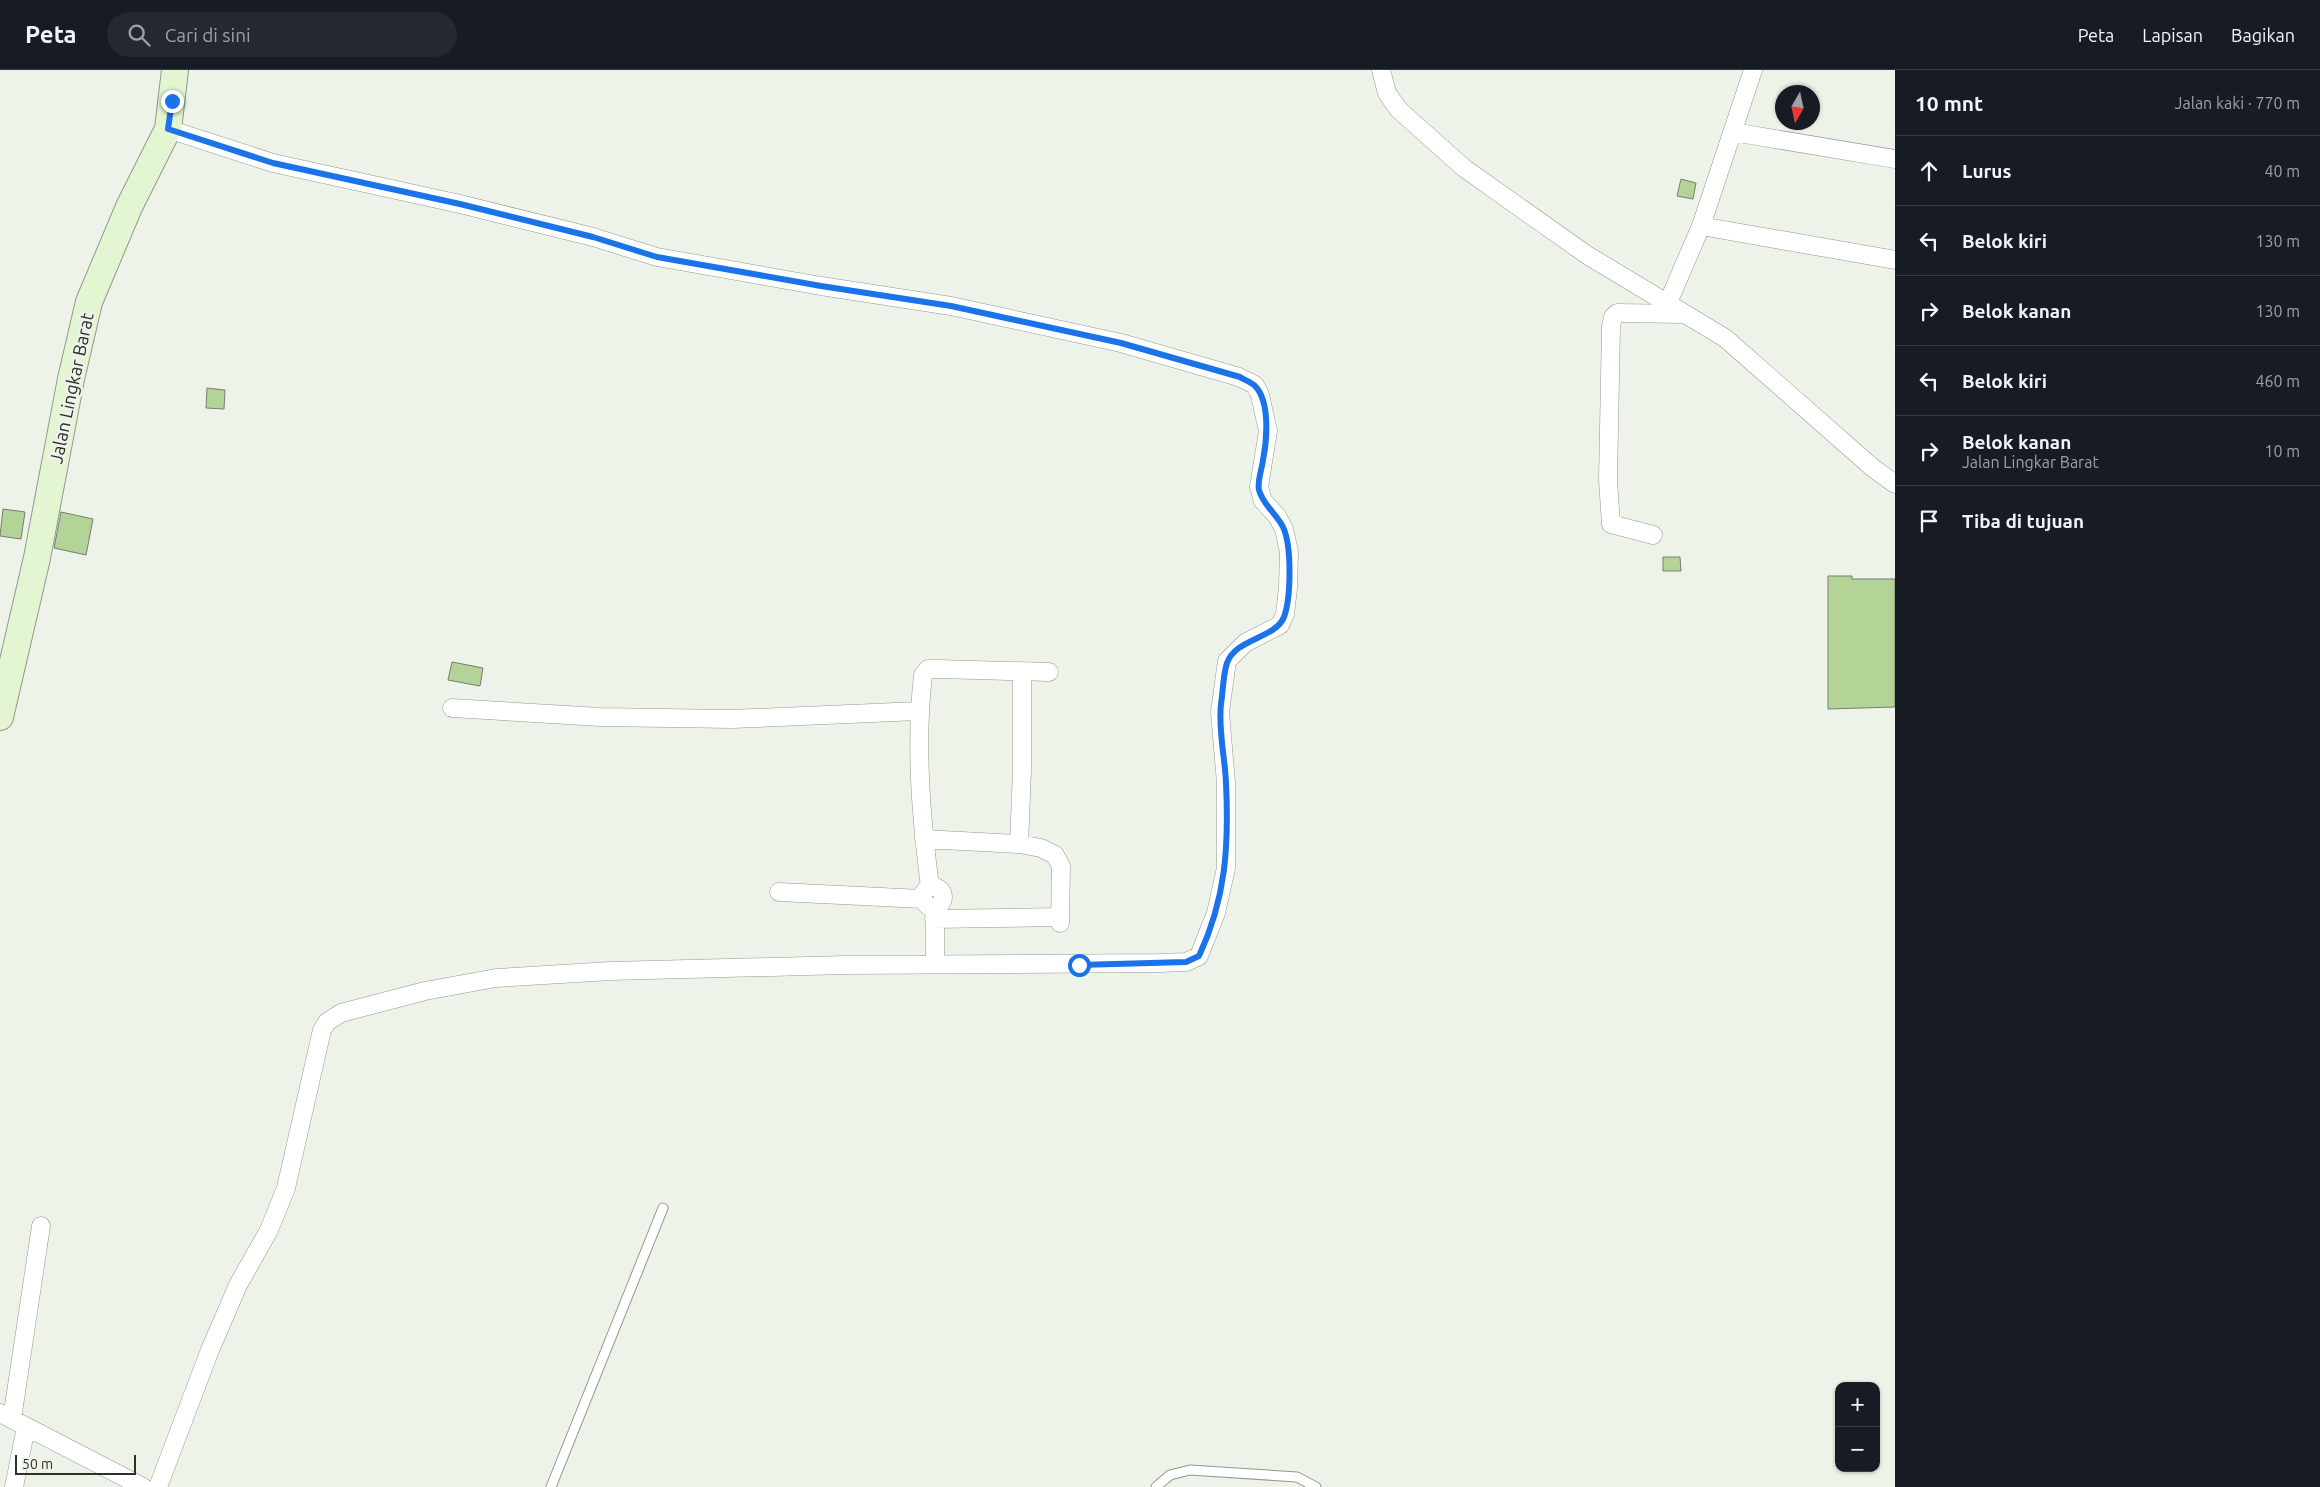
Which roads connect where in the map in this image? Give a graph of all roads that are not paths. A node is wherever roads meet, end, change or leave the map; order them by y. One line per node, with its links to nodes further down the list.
1 (175, 70): 4 (street, Jalan Lingkar Barat)
2 (1381, 70): 9 (street)
3 (1753, 70): 5 (street)
4 (168, 129): 17 (street, Jalan Lingkar Barat); 22 (street)
5 (1733, 132): 6 (street); 7 (street)
6 (1895, 159)
7 (1702, 226): 8 (street); 9 (street)
8 (1895, 260)
9 (1667, 305): 10 (street)
10 (1682, 314): 11 (street); 12 (street)
11 (1895, 484)
12 (1653, 535)
13 (1049, 672): 14 (street)
14 (1022, 673): 16 (street); 19 (street)
15 (452, 708): 16 (street)
16 (919, 711): 18 (street)
17 (0, 717)
18 (924, 839): 19 (street); 21 (street)
19 (1019, 844): 21 (street)
20 (780, 892): 21 (street)
21 (930, 903): 22 (street)
22 (935, 964): 28 (street)
23 (663, 1208): 29 (lane)
24 (41, 1226): 25 (street)
25 (13, 1420): 26 (street); 27 (street)
26 (14, 1487)
27 (143, 1487)
28 (158, 1487)
29 (551, 1487)
30 (1156, 1487): 31 (lane)
31 (1316, 1487)

